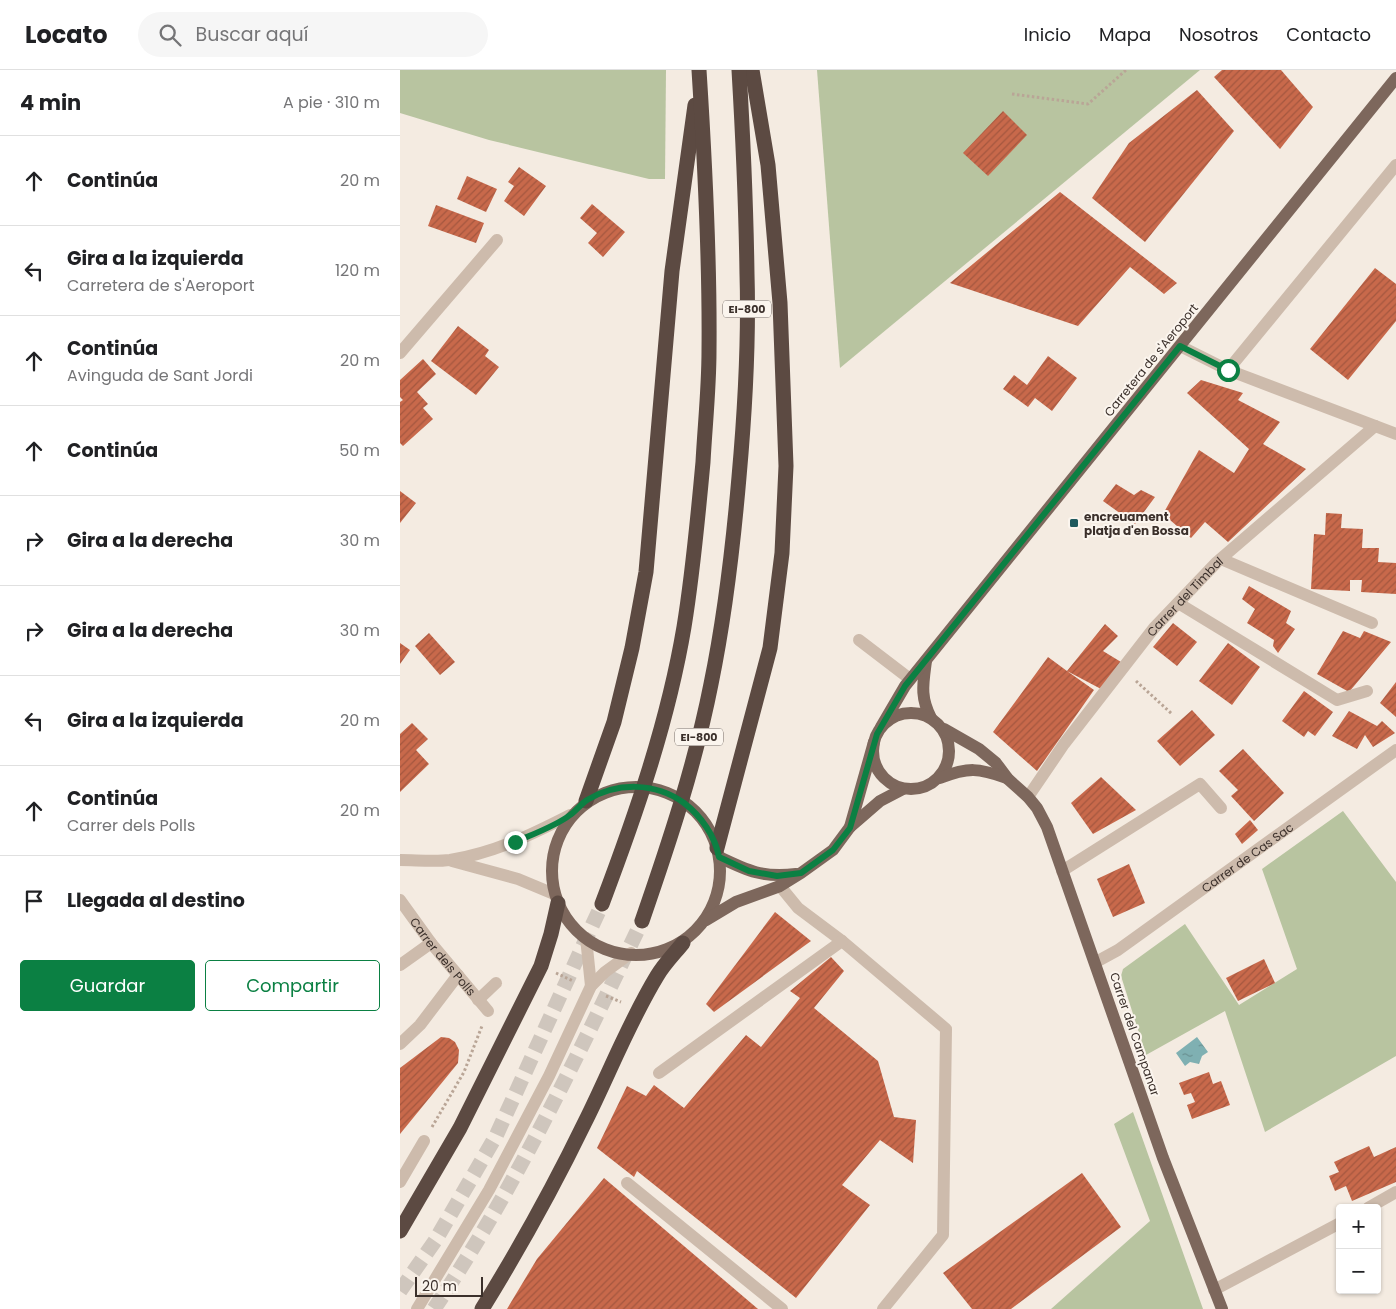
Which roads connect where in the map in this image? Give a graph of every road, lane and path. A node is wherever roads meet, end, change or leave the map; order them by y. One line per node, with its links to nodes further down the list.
1 (739, 70): 46 (highway, EI-800)
2 (752, 70): 36 (highway)
3 (1126, 70): 6 (path)
4 (699, 71): 32 (highway); 44 (highway, EI-800)
5 (1396, 78): 9 (main road, Carretera de s'Aeroport)
6 (1012, 94)
7 (1396, 165): 11 (street)
8 (497, 240): 10 (street)
9 (1180, 346): 11 (street); 18 (main road, Carretera de s'Aeroport)
10 (400, 353)
11 (1228, 370): 12 (street)
12 (1375, 426): 13 (street); 14 (street, Carrer del Timbal)
13 (1396, 434)
14 (1221, 559): 15 (street, Carrer del Timbal); 16 (street)
15 (1178, 603): 19 (street, Carrer del Timbal); 21 (street)
16 (1372, 623)
17 (859, 640): 20 (street)
18 (926, 660): 20 (main road, Carretera de s'Aeroport); 23 (main road)
19 (1123, 669): 22 (path); 31 (street, Carrer del Timbal)
20 (910, 680): 24 (main road, Carretera de s'Aeroport)
21 (1367, 691)
22 (1172, 714)
23 (931, 718): 24 (main road); 25 (main road)
24 (881, 727): 26 (main road)
25 (944, 729): 28 (main road); 29 (main road, Carrer del Campanar)
26 (874, 742): 30 (main road); 35 (main road)
27 (1396, 750): 52 (street, Carrer de Cas Sac)
28 (940, 778): 29 (main road, Carrer del Campanar); 30 (main road)
29 (1008, 778): 31 (main road, Carrer del Campanar)
30 (903, 789): 35 (main road)
31 (1028, 797): 39 (main road, Carrer del Campanar)
32 (586, 801): 34 (main road); 36 (main road)
33 (1221, 808): 39 (street)
34 (570, 815): 38 (street); 42 (main road)
35 (850, 828): 40 (main road)
36 (718, 852): 40 (main road); 45 (main road)
37 (400, 860): 38 (street)
38 (449, 860): 42 (street)
39 (1062, 871): 52 (main road, Carrer del Campanar)
40 (801, 873): 41 (main road)
41 (780, 886): 45 (main road); 48 (street)
42 (556, 899): 47 (main road); 67 (highway)
43 (400, 900): 50 (street, Carrer dels Polls)
44 (602, 904)
45 (706, 920): 49 (main road)
46 (642, 921)
47 (586, 938): 51 (main road); 56 (street)
48 (842, 941): 60 (street); 72 (street)
49 (683, 942): 51 (main road); 70 (highway)
50 (431, 943): 53 (street); 54 (street, Carrer dels Polls)
51 (631, 953): 56 (street)
52 (1096, 962): 68 (main road, Carrer del Campanar)
53 (400, 965)
54 (458, 975): 57 (street, Carrer dels Polls); 59 (street)
55 (496, 983): 57 (street)
56 (591, 986): 69 (street)
57 (478, 1000): 58 (street, Carrer dels Polls)
58 (488, 1011): 61 (path)
59 (400, 1044)
60 (659, 1073)
61 (424, 1141): 62 (street)
62 (400, 1182)
63 (627, 1183): 71 (street)
64 (1396, 1192): 65 (street)
65 (1375, 1204)
66 (1336, 1225): 68 (street)
67 (400, 1231)
68 (1214, 1290): 73 (main road, Carrer del Campanar)
69 (417, 1309)
70 (482, 1309)
71 (782, 1309)
72 (883, 1309)
73 (1222, 1309)

